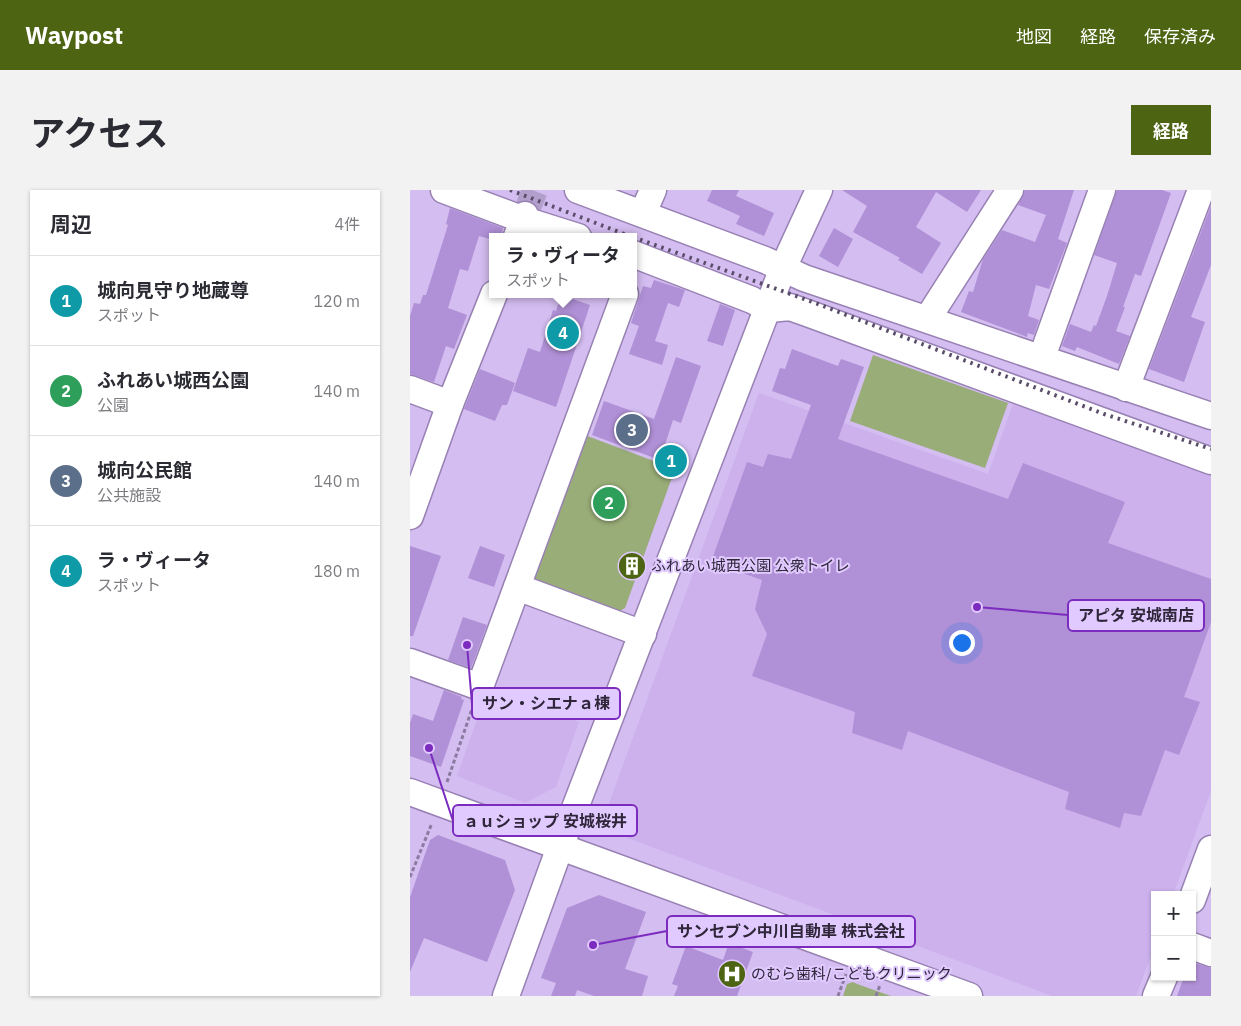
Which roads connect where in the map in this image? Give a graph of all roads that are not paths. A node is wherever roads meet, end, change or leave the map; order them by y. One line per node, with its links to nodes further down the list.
1 (444, 190): 8 (street)
2 (578, 190): 7 (street)
3 (819, 190): 11 (street)
4 (1010, 190): 15 (street)
5 (1102, 190): 16 (street)
6 (1201, 190): 17 (street)
7 (648, 201): 11 (street)
8 (522, 224): 9 (street)
9 (561, 233)
10 (637, 261): 14 (street)
11 (783, 268): 14 (street); 15 (street)
12 (492, 298): 19 (street)
13 (624, 298): 23 (street)
14 (769, 309): 21 (street); 24 (street)
15 (928, 318): 16 (street)
16 (1042, 357): 17 (street)
17 (1126, 388): 20 (street)
18 (410, 389): 19 (street)
19 (450, 404): 22 (street)
20 (1211, 416)
21 (1211, 461)
22 (410, 516)
23 (517, 586): 24 (street); 25 (street)
24 (643, 634): 27 (street)
25 (410, 662)
26 (410, 792): 27 (street)
27 (560, 847): 33 (street); 34 (street)
28 (1211, 849): 29 (street)
29 (1195, 891)
30 (1196, 947): 31 (street)
31 (1211, 953)
32 (1162, 981): 35 (street)
33 (506, 996)
34 (969, 996)
35 (1156, 996)

